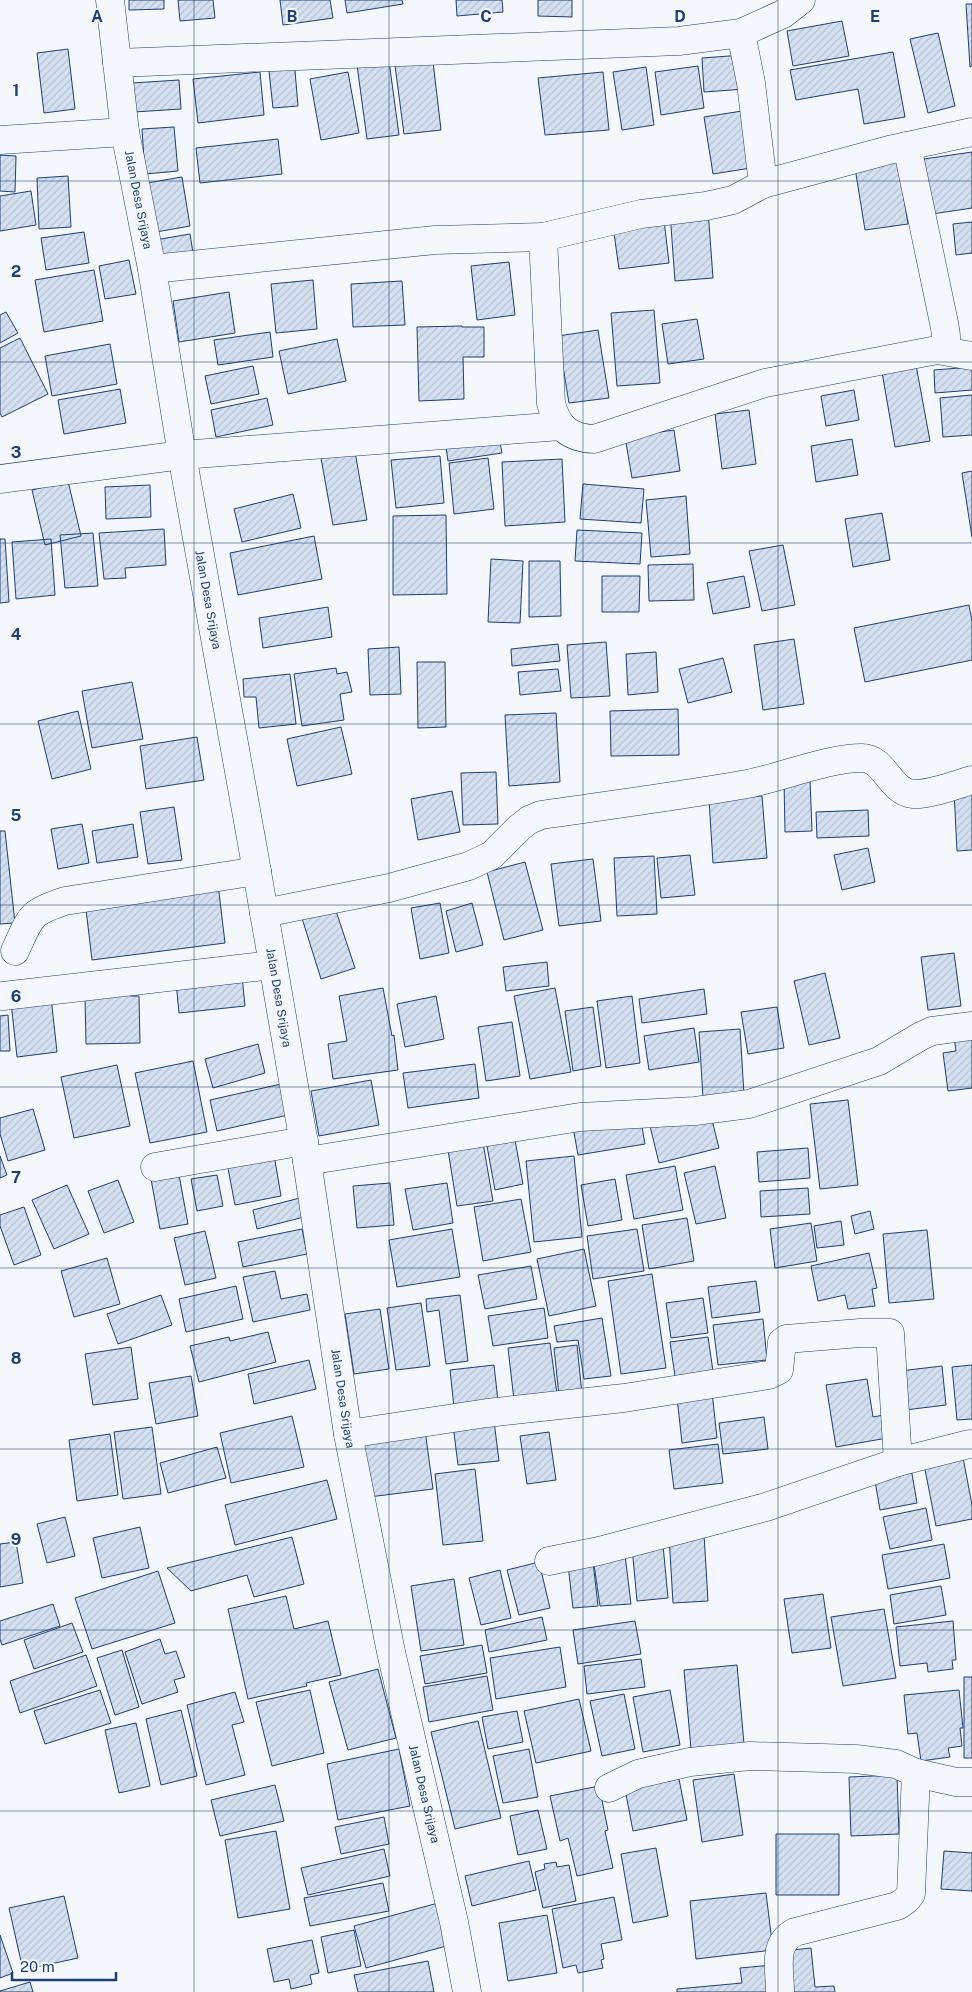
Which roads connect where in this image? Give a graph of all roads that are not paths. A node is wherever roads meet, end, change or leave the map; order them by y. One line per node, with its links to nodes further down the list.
1 (110, 0): 4 (street, Jalan Desa Srijaya)
2 (801, 0): 3 (street)
3 (741, 33): 4 (street); 9 (street)
4 (117, 63): 5 (street, Jalan Desa Srijaya)
5 (125, 132): 7 (street); 11 (street, Jalan Desa Srijaya)
6 (972, 132): 8 (street)
7 (0, 140)
8 (907, 146): 9 (street); 12 (street)
9 (763, 184): 10 (street)
10 (543, 237): 11 (street); 14 (street)
11 (152, 269): 15 (street, Jalan Desa Srijaya)
12 (936, 350): 13 (street); 14 (street)
13 (972, 356)
14 (561, 426): 15 (street)
15 (182, 455): 16 (street); 18 (street, Jalan Desa Srijaya)
16 (0, 479)
17 (972, 780): 19 (street)
18 (257, 871): 19 (street, Jalan Desa Srijaya); 20 (street)
19 (264, 913): 21 (street, Jalan Desa Srijaya)
20 (16, 951)
21 (273, 965): 22 (street); 24 (street, Jalan Desa Srijaya)
22 (3, 996)
23 (972, 1026): 24 (street)
24 (306, 1151): 25 (street); 26 (street, Jalan Desa Srijaya)
25 (155, 1167)
26 (348, 1434): 28 (street); 33 (street, Jalan Desa Srijaya)
27 (969, 1444): 28 (street)
28 (898, 1462): 29 (street)
29 (549, 1561)
30 (916, 1773): 31 (street); 32 (street); 34 (street)
31 (972, 1782)
32 (609, 1788)
33 (467, 1992)
34 (780, 1992)

